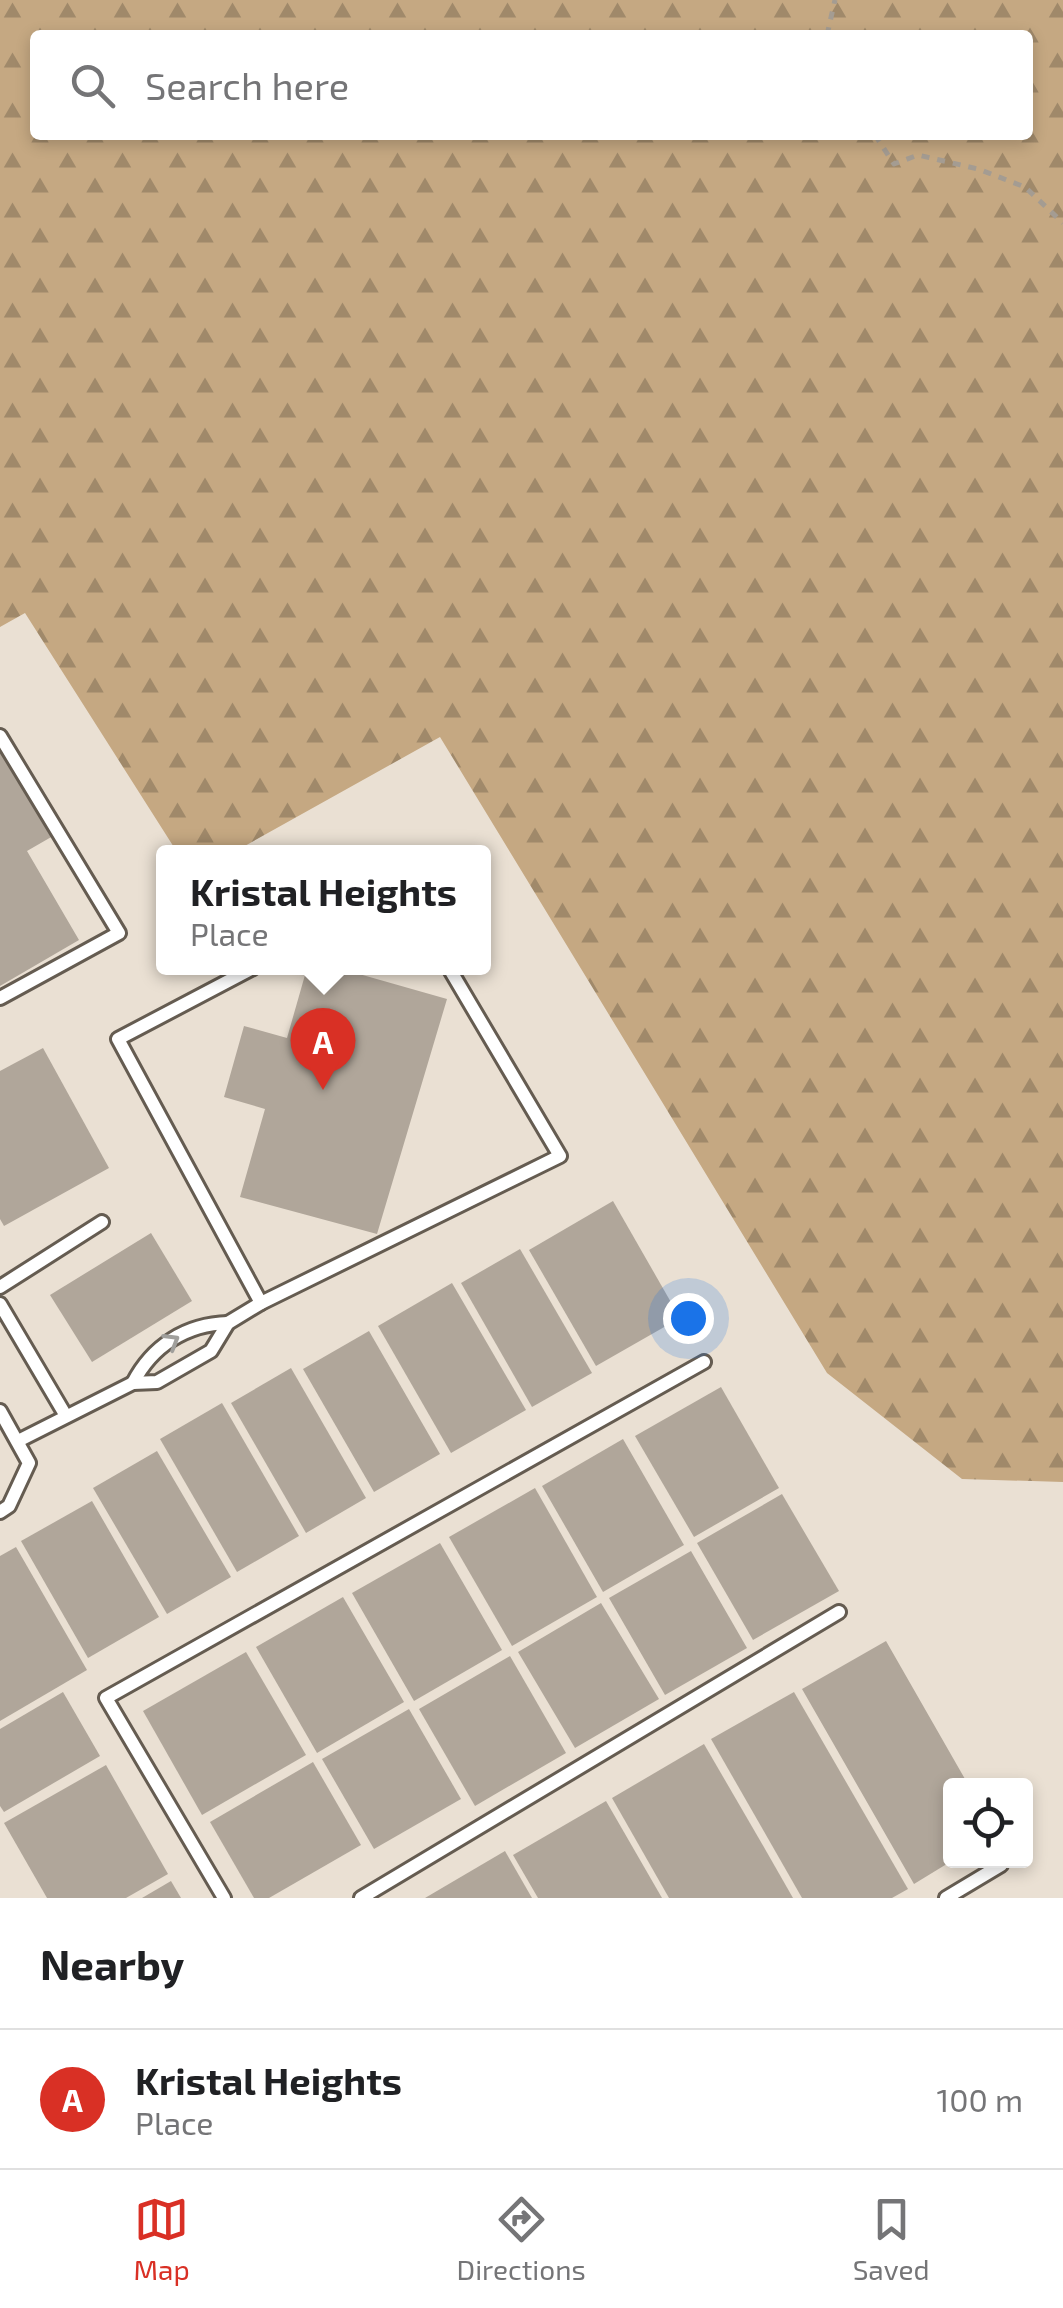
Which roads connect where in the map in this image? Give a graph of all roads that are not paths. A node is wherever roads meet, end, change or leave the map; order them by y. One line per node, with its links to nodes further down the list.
1 (0, 736): 4 (lane)
2 (239, 975): 7 (lane)
3 (453, 975): 7 (lane)
4 (0, 998)
5 (102, 1222): 6 (lane)
6 (0, 1287)
7 (260, 1303): 9 (lane)
8 (0, 1304): 13 (lane)
9 (228, 1323): 11 (lane); 11 (lane, one-way to 9)
10 (704, 1362): 18 (lane)
11 (133, 1383): 13 (lane)
12 (0, 1411): 14 (lane)
13 (66, 1416): 14 (lane)
14 (18, 1442): 15 (lane)
15 (0, 1512)
16 (840, 1612): 19 (lane)
17 (997, 1868): 20 (lane)
18 (224, 1898)
19 (362, 1898)
20 (946, 1898)

